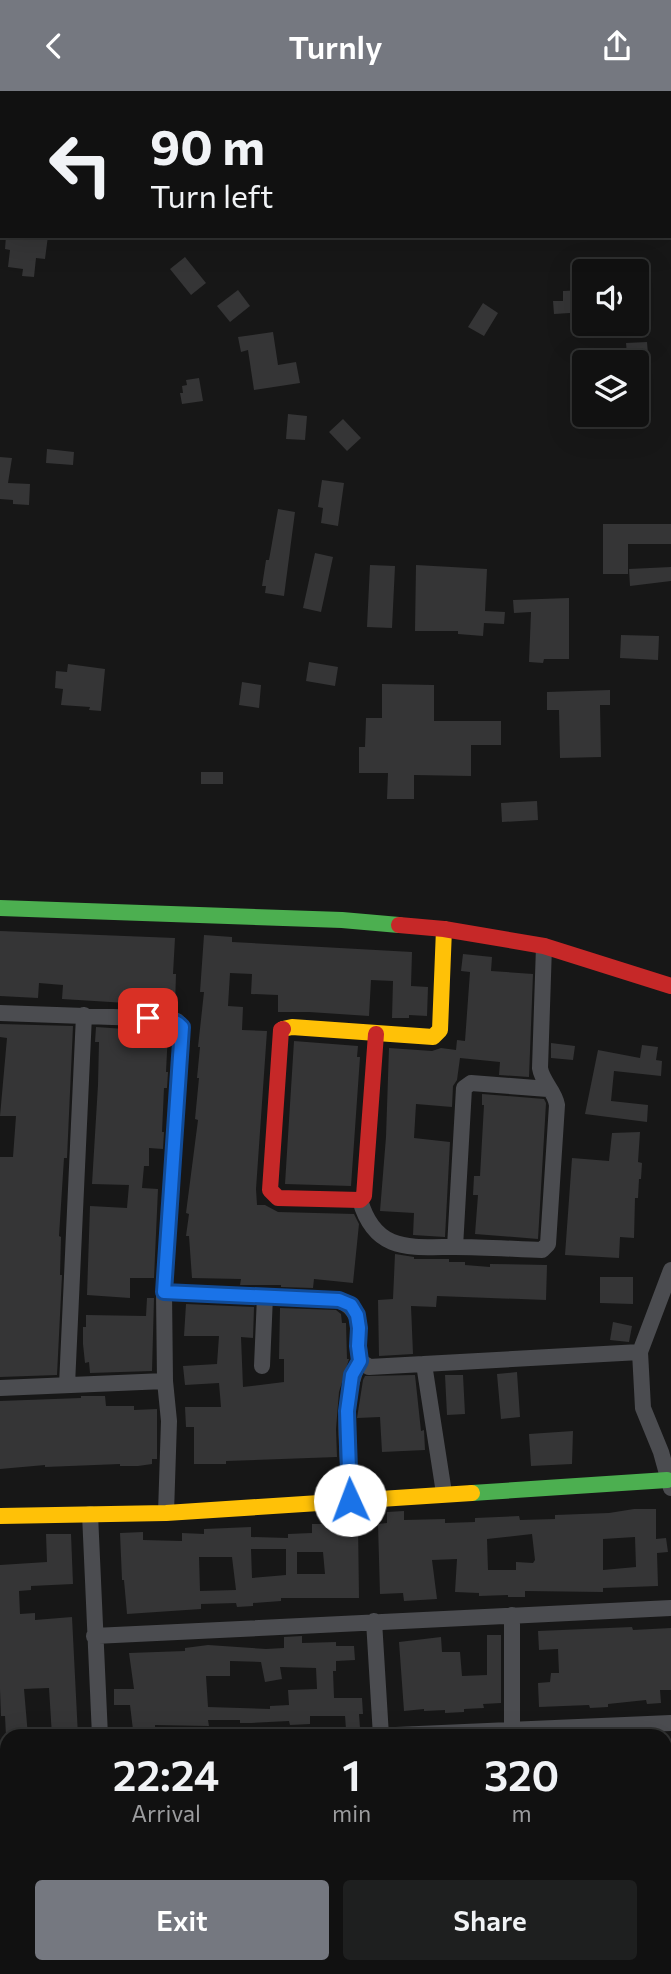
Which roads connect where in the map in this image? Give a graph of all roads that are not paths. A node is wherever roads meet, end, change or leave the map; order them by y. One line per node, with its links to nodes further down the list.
1 (0, 908): 2 (street)
2 (444, 929): 3 (street); 7 (street)
3 (544, 946): 4 (street); 8 (street)
4 (671, 986)
5 (0, 1013): 6 (street)
6 (84, 1015): 12 (street); 19 (street)
7 (376, 1034): 9 (street); 9 (street)
8 (548, 1089): 10 (street); 10 (street)
9 (360, 1200): 10 (street)
10 (455, 1247)
11 (671, 1270): 14 (street)
12 (164, 1292): 13 (street); 18 (street)
13 (265, 1296): 15 (street); 17 (street)
14 (640, 1352): 16 (street); 21 (street)
15 (360, 1361): 16 (street); 24 (street)
16 (424, 1364): 23 (street)
17 (262, 1366)
18 (165, 1381): 19 (street); 25 (street)
19 (67, 1385): 20 (street)
20 (0, 1388)
21 (666, 1452): 22 (street)
22 (669, 1484): 23 (street)
23 (444, 1493): 24 (street)
24 (350, 1500): 25 (street)
25 (166, 1513): 26 (street)
26 (90, 1514): 27 (street); 31 (street)
27 (0, 1516)
28 (671, 1608): 29 (street)
29 (512, 1615): 30 (street); 35 (street)
30 (374, 1621): 31 (street); 34 (street)
31 (94, 1636): 33 (street)
32 (671, 1723): 36 (street)
33 (100, 1729)
34 (382, 1729)
35 (512, 1729)
36 (535, 1729)

